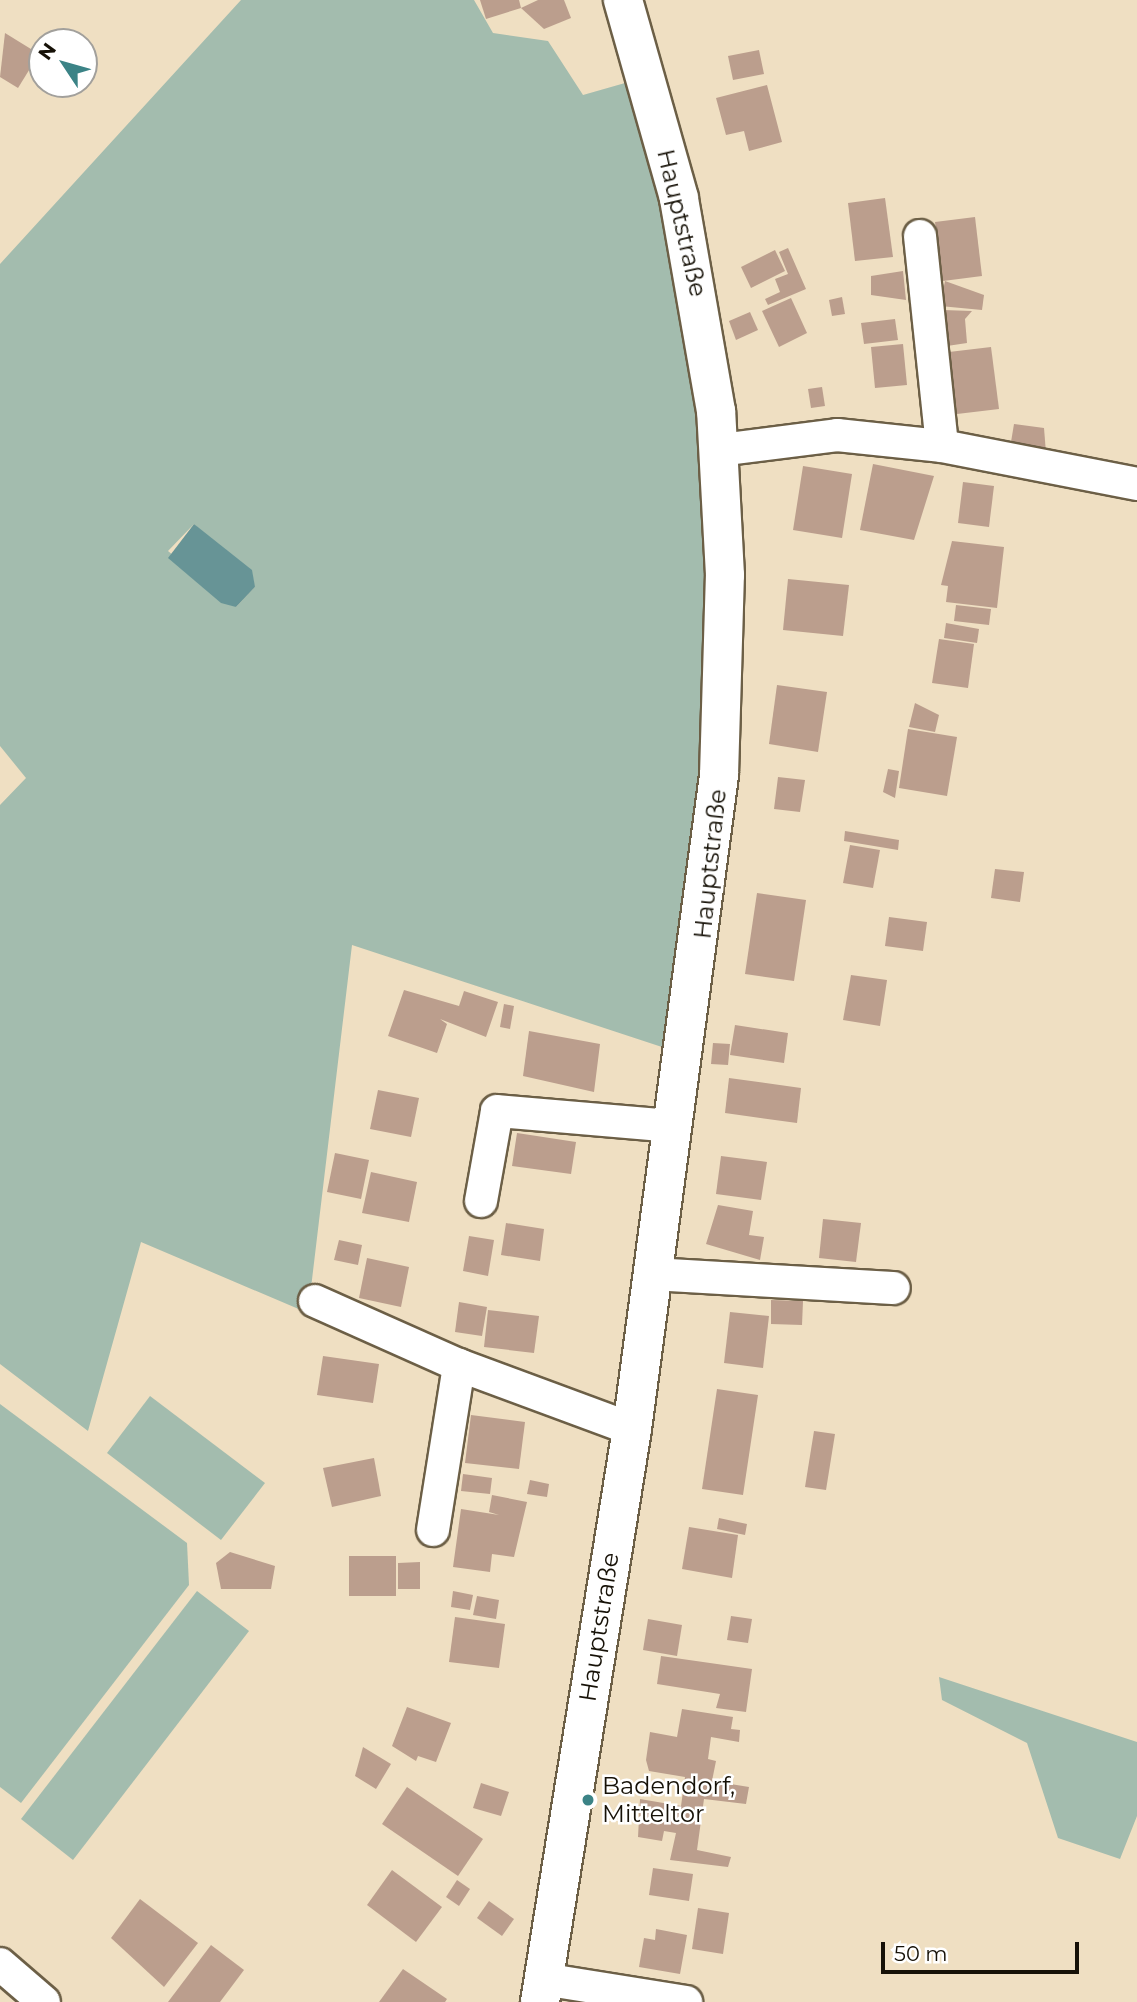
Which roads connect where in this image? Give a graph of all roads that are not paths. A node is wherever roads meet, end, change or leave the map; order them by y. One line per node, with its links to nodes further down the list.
1 (623, 0): 4 (main road, Hauptstraße)
2 (920, 236): 3 (street)
3 (942, 446): 4 (street); 5 (street)
4 (720, 450): 6 (main road, Hauptstraße)
5 (1137, 484)
6 (672, 1126): 7 (street); 8 (main road, Hauptstraße)
7 (481, 1201)
8 (651, 1274): 9 (street); 12 (main road, Hauptstraße)
9 (894, 1288)
10 (315, 1301): 11 (street)
11 (459, 1364): 12 (street); 13 (street)
12 (632, 1429): 15 (main road, Hauptstraße)
13 (433, 1530)
14 (0, 1964): 16 (street)
15 (541, 1991): 17 (street, Hauptstraße)
16 (44, 2002)
17 (686, 2002)

